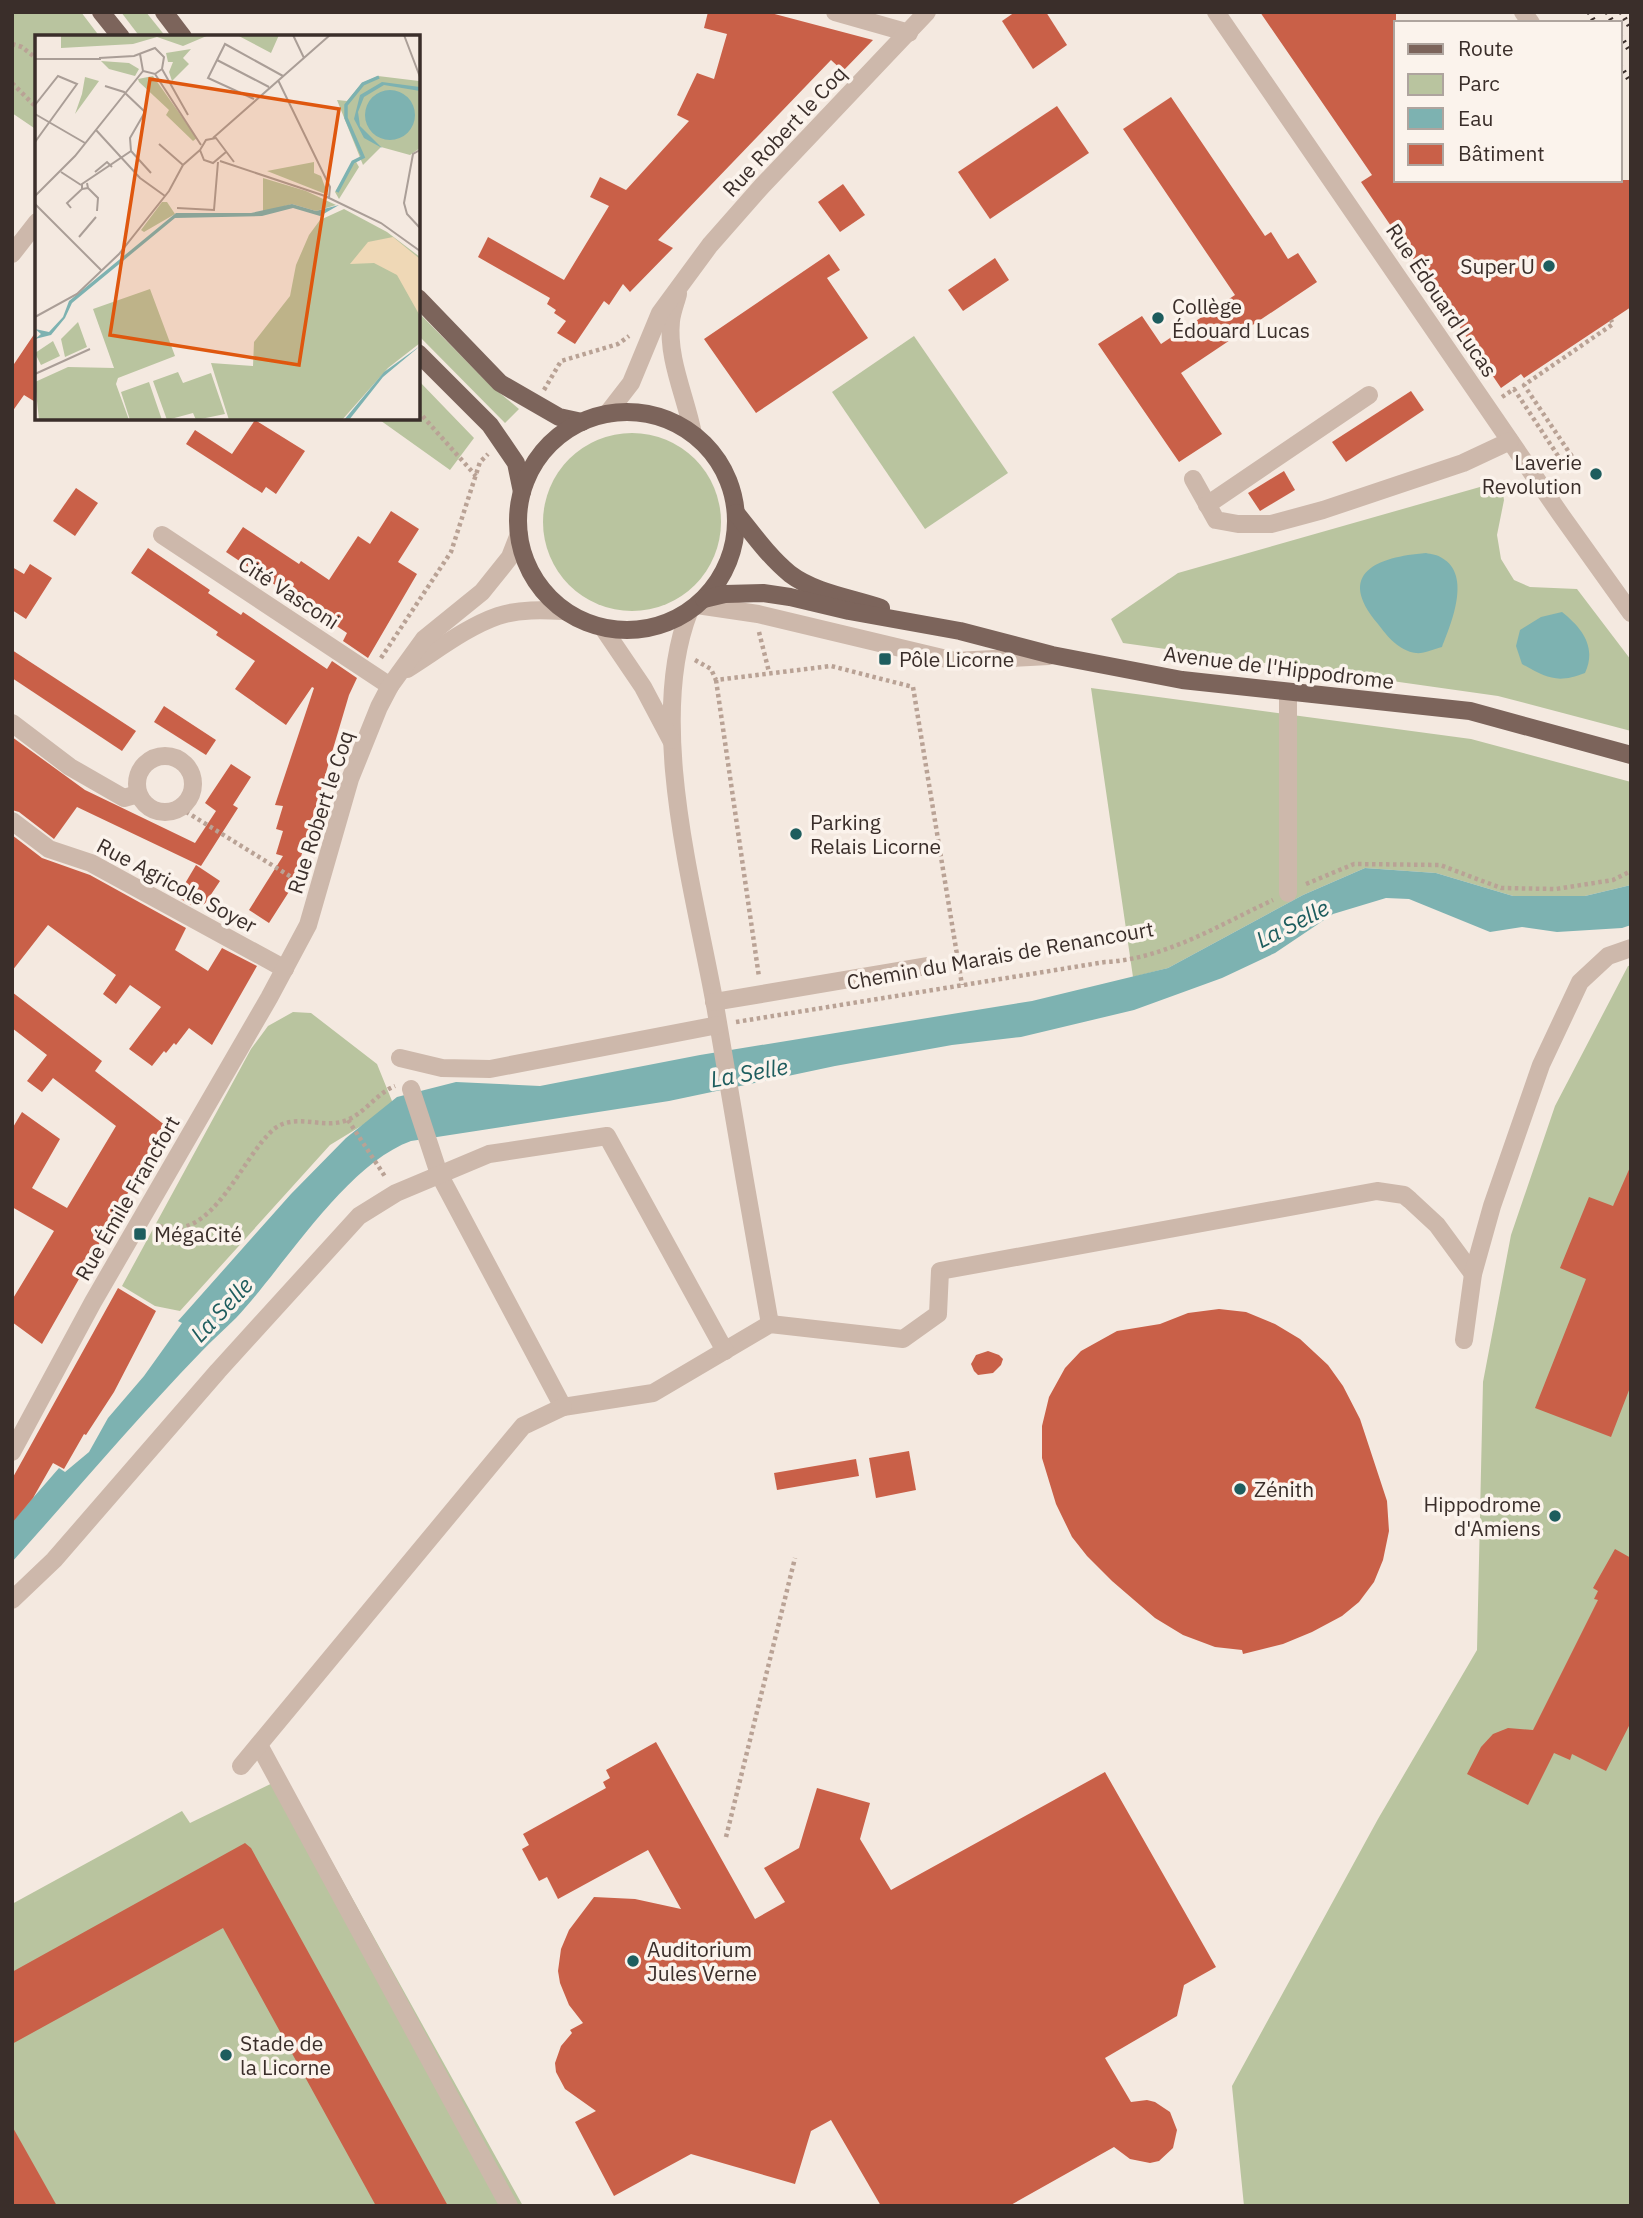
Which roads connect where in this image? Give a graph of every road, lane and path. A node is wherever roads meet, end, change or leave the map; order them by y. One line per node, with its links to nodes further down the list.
1 (101, 12): 7 (main road)
2 (164, 12): 8 (main road)
3 (835, 12): 6 (street)
4 (927, 12): 6 (street, Rue Robert le Coq)
5 (1216, 12): 22 (street, Rue Édouard Lucas)
6 (909, 33): 15 (street, Rue Robert le Coq)
7 (119, 35)
8 (181, 35)
9 (12, 44): 10 (path)
10 (35, 57)
11 (12, 83): 12 (path)
12 (35, 106)
13 (35, 225): 14 (street)
14 (12, 254)
15 (680, 287): 17 (street, Rue Robert le Coq); 26 (street, Rue Robert le Coq)
16 (420, 300): 21 (main road)
17 (662, 311): 21 (path); 24 (street, Rue Robert le Coq)
18 (1611, 320): 22 (path)
19 (420, 355): 29 (main road)
20 (1369, 396): 30 (street)
21 (537, 405): 25 (main road)
22 (1487, 407): 27 (street, Rue Édouard Lucas)
23 (420, 413): 41 (path)
24 (607, 414): 25 (main road); 26 (main road)
25 (582, 422): 29 (main road)
26 (693, 434): 31 (main road)
27 (1510, 441): 30 (street); 36 (street, Rue Édouard Lucas)
28 (1193, 479): 30 (street)
29 (522, 492): 32 (main road)
30 (1208, 505)
31 (736, 513): 34 (main road); 37 (main road, Avenue de l'Hippodrome)
32 (519, 534): 35 (main road); 42 (street, Rue Robert le Coq)
33 (162, 535): 41 (street, Cité Vasconi)
34 (696, 605): 37 (main road, Avenue de l'Hippodrome); 38 (main road); 39 (street); 40 (street)
35 (564, 611): 38 (main road); 42 (street)
36 (1631, 613)
37 (922, 623): 40 (main road, Avenue de l'Hippodrome)
38 (603, 628): 46 (street)
39 (677, 655): 43 (path); 46 (street)
40 (1052, 655): 44 (main road, Avenue de l'Hippodrome)
41 (371, 673): 42 (street, Cité Vasconi)
42 (396, 679): 53 (street, Rue Robert le Coq)
43 (716, 680): 57 (path); 58 (path)
44 (1288, 692): 47 (main road, Avenue de l'Hippodrome); 52 (street)
45 (12, 723): 48 (street)
46 (671, 740): 59 (street)
47 (1631, 755)
48 (138, 794): 49 (street); 49 (street)
49 (180, 808): 53 (path)
50 (12, 821): 56 (street, Rue Agricole Soyer)
51 (1631, 871): 52 (path, Chemin du Marais de Renancourt)
52 (1288, 892): 57 (path, Chemin du Marais de Renancourt)
53 (317, 893): 56 (street, Rue Robert le Coq)
54 (1631, 948): 67 (street)
55 (927, 966): 58 (street)
56 (285, 969): 66 (street, Rue Émile Francfort)
57 (962, 985): 60 (path, Chemin du Marais de Renancourt)
58 (761, 994): 59 (street)
59 (714, 1002): 60 (street)
60 (718, 1025): 61 (street); 68 (street)
61 (401, 1058)
62 (405, 1087): 63 (path); 64 (street)
63 (348, 1120): 65 (path); 66 (path)
64 (439, 1174): 70 (street); 71 (street); 74 (street)
65 (385, 1177)
66 (142, 1220): 72 (street, Rue Émile Francfort)
67 (1473, 1274): 68 (street); 69 (street)
68 (770, 1324): 70 (street)
69 (1464, 1340)
70 (725, 1351): 71 (street)
71 (563, 1407): 75 (street)
72 (12, 1452)
73 (795, 1558): 77 (path)
74 (12, 1600)
75 (259, 1745): 76 (street); 78 (street)
76 (241, 1766)
77 (726, 1837)
78 (509, 2206)

